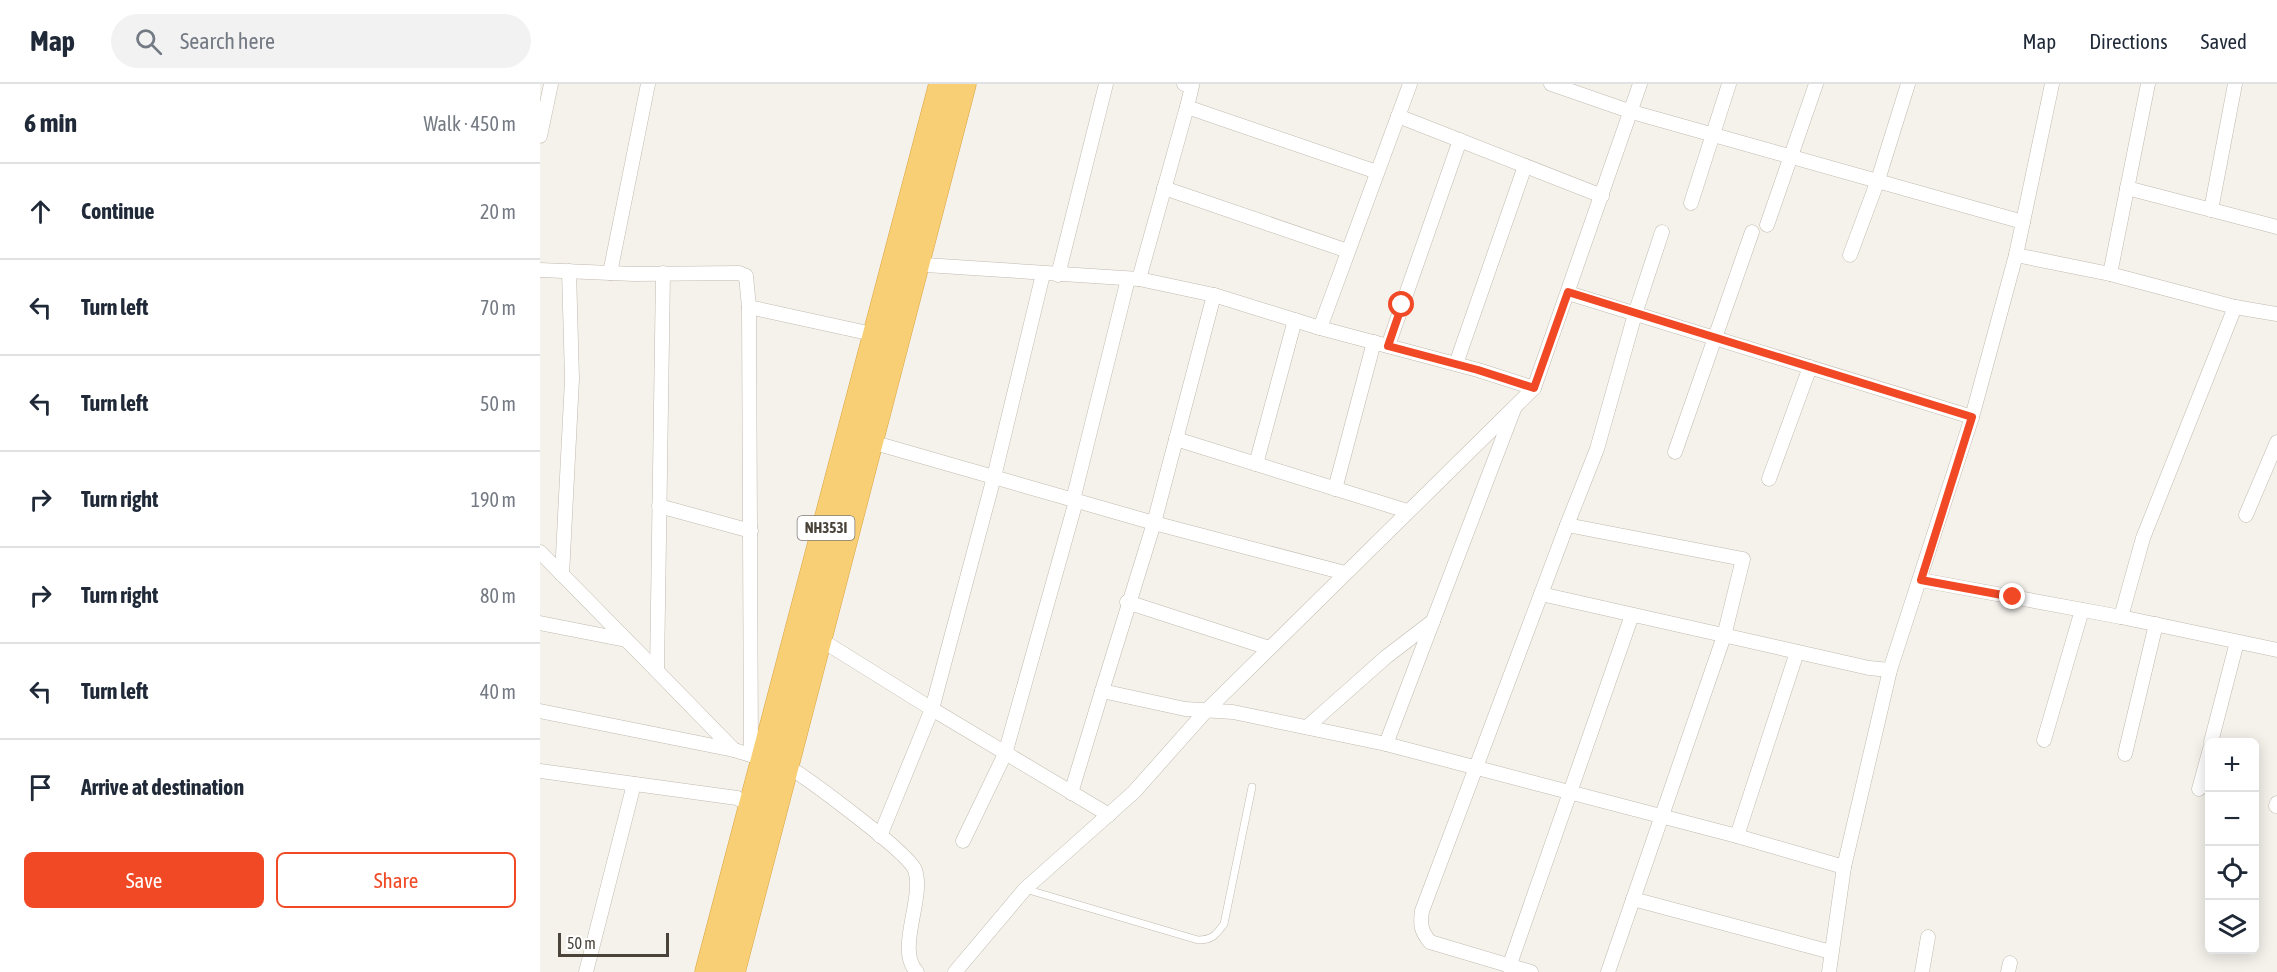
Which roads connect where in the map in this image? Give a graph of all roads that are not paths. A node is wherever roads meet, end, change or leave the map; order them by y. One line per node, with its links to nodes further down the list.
1 (551, 84): 17 (street)
2 (648, 84): 43 (street)
3 (942, 84): 40 (highway, NH353I)
4 (963, 84): 40 (highway, NH353I)
5 (1106, 84): 47 (street)
6 (1410, 84): 19 (street)
7 (1554, 84): 18 (street)
8 (1641, 84): 18 (street)
9 (1729, 84): 20 (street)
10 (1816, 84): 23 (street)
11 (1908, 84): 26 (street)
12 (2052, 84): 32 (street)
13 (2148, 84): 28 (street)
14 (2235, 84): 31 (street)
15 (1190, 85): 16 (street)
16 (1187, 107): 25 (street); 27 (street)
17 (543, 108): 21 (street)
18 (1632, 112): 20 (street); 29 (street)
19 (1398, 116): 22 (street); 25 (street)
20 (1714, 134): 23 (street); 30 (street)
21 (540, 136)
22 (1460, 140): 24 (street); 59 (street)
23 (1792, 156): 26 (street); 33 (street)
24 (1525, 166): 29 (street); 60 (street)
25 (1377, 172): 37 (street)
26 (1878, 180): 32 (street); 38 (street)
27 (1164, 188): 37 (street); 48 (street)
28 (2127, 188): 31 (street); 46 (street)
29 (1602, 196): 49 (street)
30 (1691, 203)
31 (2211, 210): 34 (street)
32 (2023, 222): 39 (street)
33 (1767, 225)
34 (2277, 227)
35 (1662, 232): 53 (street)
36 (1752, 232): 58 (street)
37 (1348, 251): 56 (street)
38 (1850, 255)
39 (2016, 255): 46 (street); 64 (street)
40 (906, 263): 45 (street); 57 (highway, NH353I); 66 (highway, NH353I)
41 (540, 270): 42 (street)
42 (569, 271): 43 (street); 82 (street)
43 (610, 273): 44 (street)
44 (663, 273): 51 (street); 74 (street)
45 (1043, 274): 47 (street); 70 (street)
46 (2110, 274): 52 (street)
47 (1058, 275): 48 (street)
48 (1133, 279): 50 (street); 73 (street)
49 (1568, 292): 53 (street); 62 (street)
50 (1214, 296): 55 (street); 65 (street)
51 (749, 307): 57 (street); 79 (street)
52 (2235, 307): 54 (street); 88 (street)
53 (1635, 314): 58 (street); 78 (street)
54 (2277, 314)
55 (1294, 320): 56 (street); 69 (street)
56 (1320, 328): 59 (street)
57 (877, 336): 112 (highway, NH353I)
58 (1714, 339): 61 (street); 68 (street)
59 (1381, 344): 60 (street); 72 (street)
60 (1456, 364): 62 (street)
61 (1810, 367): 64 (street); 71 (street)
62 (1534, 388): 63 (street)
63 (1516, 404): 75 (street); 89 (street)
64 (1972, 417): 83 (street)
65 (1176, 439): 69 (street); 77 (street)
66 (868, 441): 70 (street); 93 (highway, NH353I)
67 (2277, 442): 76 (street)
68 (1675, 452)
69 (1256, 464): 72 (street)
70 (994, 477): 73 (street); 102 (street)
71 (1769, 479)
72 (1335, 489): 75 (street)
73 (1075, 500): 77 (street); 110 (street)
74 (659, 506): 79 (street); 100 (street)
75 (1407, 512): 81 (street)
76 (2246, 515)
77 (1154, 523): 81 (street); 85 (street)
78 (1567, 525): 84 (street); 92 (street)
79 (751, 531): 112 (street)
80 (540, 552): 82 (street)
81 (1345, 573): 96 (street)
82 (562, 575): 94 (street)
83 (1921, 580): 86 (street); 99 (street)
84 (1541, 594): 87 (street); 114 (street)
85 (1127, 603): 96 (street); 101 (street)
86 (2082, 610): 88 (street); 107 (street)
87 (1632, 615): 92 (street); 119 (street)
88 (2121, 617): 91 (street)
89 (1434, 620): 105 (street); 108 (street)
90 (540, 623): 94 (street)
91 (2156, 624): 95 (street); 111 (street)
92 (1724, 636): 98 (street); 123 (street)
93 (818, 638): 102 (street); 112 (highway, NH353I)
94 (626, 639): 100 (street)
95 (2237, 642): 97 (street); 106 (street)
96 (1269, 648): 104 (street)
97 (2277, 650)
98 (1797, 652): 99 (street); 125 (street)
99 (1890, 670): 127 (street)
100 (657, 671): 109 (street)
101 (1102, 691): 104 (street); 120 (street)
102 (932, 709): 110 (street); 124 (street)
103 (540, 711): 109 (street)
104 (1205, 712): 105 (street); 122 (street)
105 (1307, 727): 108 (street)
106 (2212, 738)
107 (2044, 740)
108 (1386, 744): 114 (street)
109 (734, 750): 112 (street)
110 (1005, 754): 120 (street); 126 (street)
111 (2125, 754)
112 (767, 760): 121 (highway, NH353I); 124 (street); 135 (highway, NH353I)
113 (2205, 767): 118 (street)
114 (1477, 768): 119 (street); 132 (street)
115 (540, 773): 116 (street)
116 (634, 784): 121 (street); 133 (street)
117 (1252, 787): 128 (lane)
118 (2199, 789)
119 (1571, 792): 123 (street); 132 (street)
120 (1071, 793): 122 (street)
121 (751, 806): 134 (highway, NH353I)
122 (1109, 815): 128 (street)
123 (1661, 816): 125 (street); 129 (street)
124 (880, 836): 136 (street)
125 (1737, 836): 127 (street)
126 (963, 841)
127 (1844, 867): 131 (street)
128 (1025, 890): 137 (street)
129 (1633, 899): 131 (street); 139 (street)
130 (1928, 937): 141 (street)
131 (1831, 952): 140 (street)
132 (1509, 967): 138 (street)
133 (586, 972)
134 (708, 972)
135 (732, 972)
136 (917, 972)
137 (955, 972)
138 (1531, 972)
139 (1608, 972)
140 (1829, 972)
141 (1922, 972)

